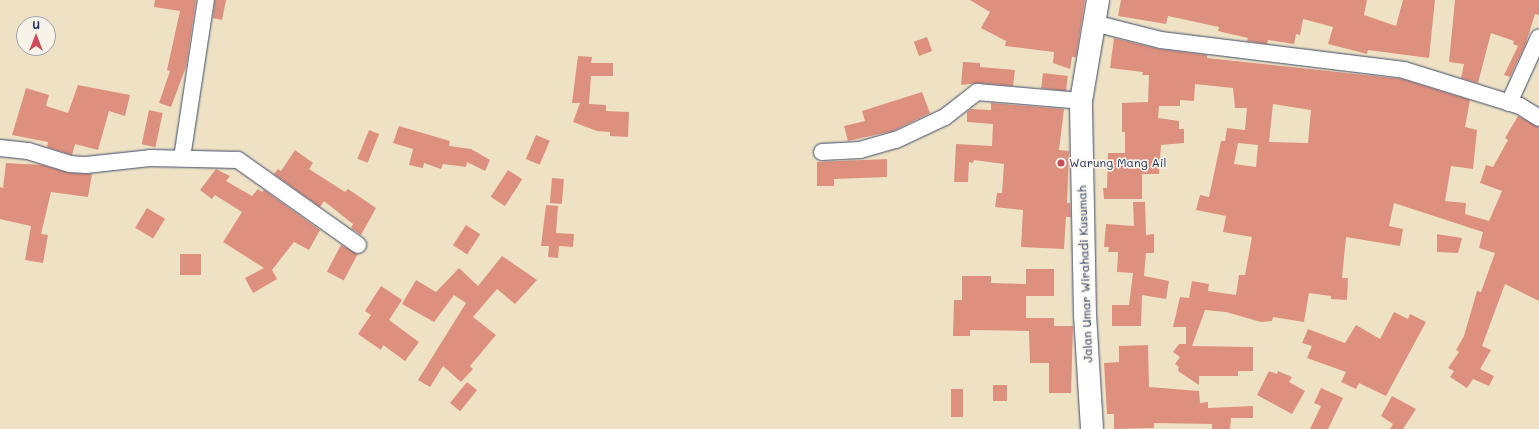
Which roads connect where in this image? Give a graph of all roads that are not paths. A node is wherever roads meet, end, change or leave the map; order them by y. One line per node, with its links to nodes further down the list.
1 (206, 0): 10 (street)
2 (1098, 0): 3 (main road, Jalan Umar Wirahadi Kusumah)
3 (1094, 22): 5 (main road, Jalan Umar Wirahadi Kusumah); 6 (street)
4 (1539, 37): 6 (street)
5 (1081, 101): 9 (street); 12 (main road, Jalan Umar Wirahadi Kusumah)
6 (1509, 103): 7 (street)
7 (1539, 118)
8 (0, 148): 10 (street)
9 (822, 152)
10 (182, 158): 11 (street)
11 (358, 246)
12 (1092, 429)

